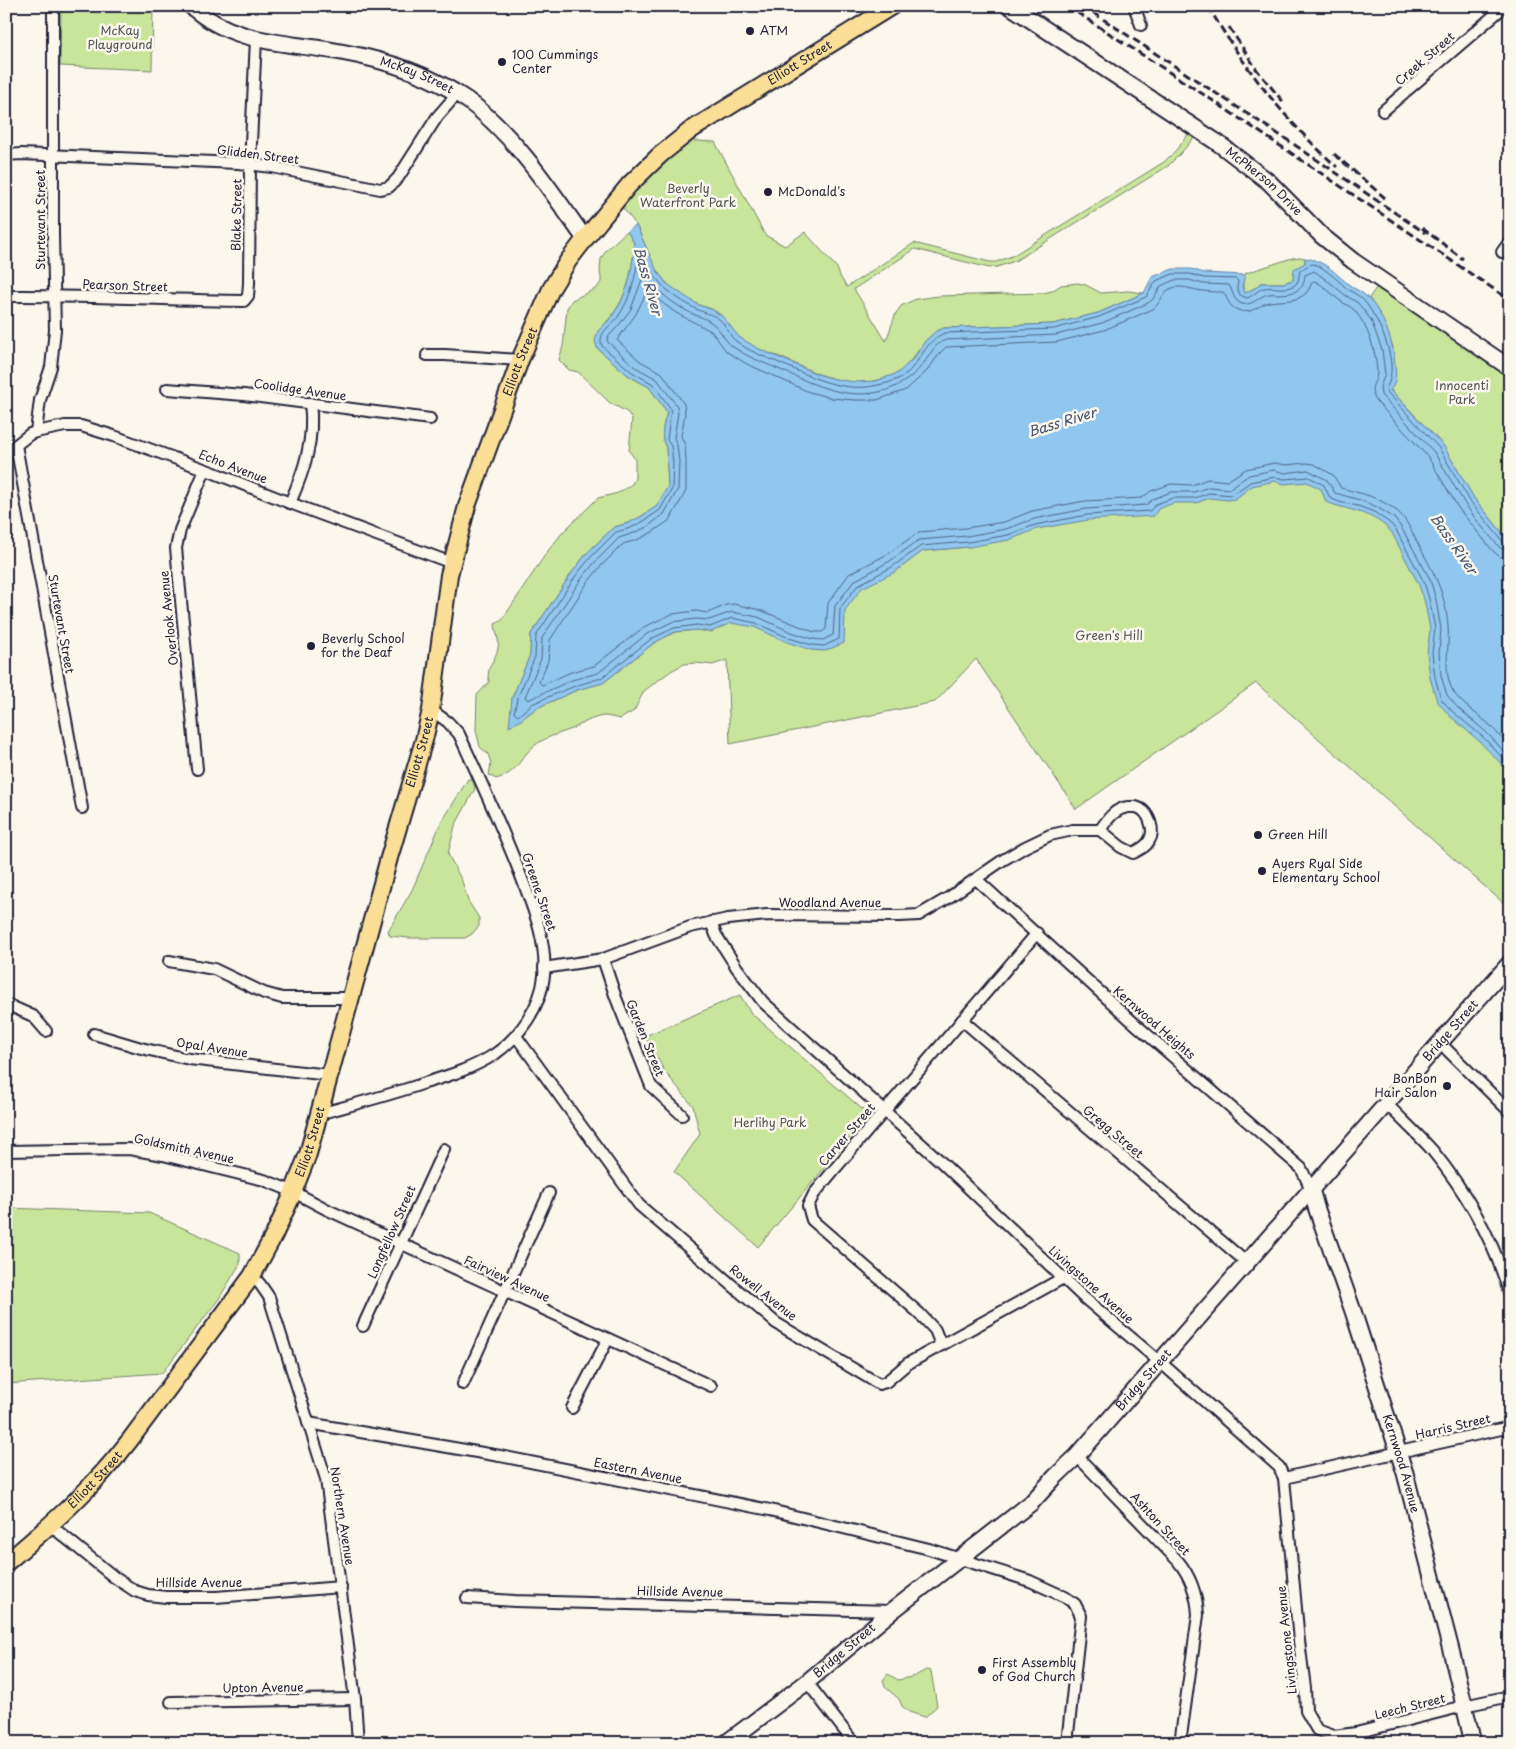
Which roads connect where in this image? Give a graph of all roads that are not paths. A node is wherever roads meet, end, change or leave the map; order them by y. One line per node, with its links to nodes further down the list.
1 (53, 6): 12 (street, Sturtevant Street)
2 (191, 6): 8 (main road, McKay Street)
3 (892, 6): 14 (main road, Elliott Street)
4 (1010, 6): 22 (main road, McPherson Drive)
5 (1134, 6): 7 (street)
6 (1508, 6): 10 (street, Creek Street)
7 (1141, 25)
8 (256, 39): 9 (main road, McKay Street); 13 (street, Blake Street)
9 (457, 94): 13 (street, Glidden Street); 14 (main road, McKay Street)
10 (1383, 110)
11 (6, 155): 12 (street, Glidden Street)
12 (53, 155): 13 (street, Glidden Street); 18 (street, Sturtevant Street)
13 (250, 164): 19 (street, Blake Street)
14 (585, 238): 21 (main road, Elliott Street)
15 (1510, 241): 16 (street)
16 (1502, 252)
17 (6, 296): 18 (street, Pearson Street)
18 (55, 296): 19 (street, Pearson Street); 26 (street, Sturtevant Street)
19 (244, 301)
20 (427, 355): 21 (street)
21 (520, 360): 31 (main road, Elliott Street)
22 (1510, 368)
23 (167, 389): 24 (street, Coolidge Avenue)
24 (310, 403): 25 (street, Coolidge Avenue); 30 (street)
25 (430, 419)
26 (36, 432): 27 (street, Echo Avenue); 29 (street, Echo Avenue)
27 (16, 445): 28 (street, Echo Avenue); 34 (street, Sturtevant Street)
28 (6, 453)
29 (205, 470): 30 (street, Echo Avenue); 33 (street, Overlook Avenue)
30 (290, 503): 31 (street, Echo Avenue)
31 (452, 563): 32 (main road, Elliott Street)
32 (431, 710): 42 (street, Greene Street); 43 (main road, Elliott Street)
33 (197, 770)
34 (82, 808)
35 (1100, 830): 35 (street); 36 (street, Woodland Avenue)
36 (976, 879): 37 (street, Woodland Avenue); 38 (street, Kernwood Heights)
37 (711, 922): 39 (street, Woodland Avenue); 52 (street, Livingstone Avenue)
38 (1037, 934): 45 (street, Carver Street); 58 (street, Kernwood Heights)
39 (603, 959): 42 (street, Woodland Avenue); 55 (street, Garden Street)
40 (169, 961): 43 (street)
41 (1510, 963): 49 (main road, Bridge Street)
42 (544, 968): 48 (street, Greene Street)
43 (350, 998): 50 (main road, Elliott Street)
44 (6, 1004): 46 (street)
45 (962, 1020): 52 (street, Carver Street); 62 (street, Gregg Street)
46 (46, 1031)
47 (94, 1034): 50 (street, Opal Avenue)
48 (516, 1036): 54 (street, Greene Street); 69 (street, Rowell Avenue)
49 (1439, 1042): 51 (main road, Bridge Street); 53 (street)
50 (329, 1075): 54 (main road, Elliott Street)
51 (1386, 1103): 58 (main road, Bridge Street); 66 (street)
52 (884, 1111): 64 (street, Livingstone Avenue); 69 (street, Carver Street)
53 (1510, 1112)
54 (319, 1114): 59 (main road, Elliott Street)
55 (682, 1115)
56 (444, 1149): 61 (street, Longfellow Street)
57 (6, 1151): 59 (street, Goldsmith Avenue)
58 (1311, 1189): 62 (main road, Bridge Street); 76 (main road, Kernwood Avenue)
59 (294, 1192): 61 (street, Fairview Avenue); 63 (main road, Elliott Street)
60 (548, 1193): 65 (street)
61 (400, 1244): 65 (street, Fairview Avenue); 67 (street, Longfellow Street)
62 (1246, 1262): 70 (main road, Bridge Street)
63 (252, 1276): 74 (street, Northern Avenue); 79 (main road, Elliott Street)
64 (1063, 1278): 69 (street, Rowell Avenue); 70 (street, Livingstone Avenue)
65 (504, 1292): 68 (street, Fairview Avenue); 71 (street)
66 (1510, 1296)
67 (363, 1326)
68 (608, 1339): 72 (street, Fairview Avenue); 73 (street)
69 (941, 1345)
70 (1160, 1362): 77 (main road, Bridge Street); 78 (street, Livingstone Avenue)
71 (464, 1384)
72 (711, 1386)
73 (572, 1408)
74 (308, 1423): 80 (street, Eastern Avenue); 82 (street, Northern Avenue)
75 (1510, 1427): 76 (street, Harris Street)
76 (1398, 1452): 78 (street, Harris Street); 89 (main road, Kernwood Avenue)
77 (1077, 1456): 80 (main road, Bridge Street); 96 (street, Ashton Street)
78 (1284, 1478): 90 (street, Livingstone Avenue)
79 (50, 1525): 81 (main road, Elliott Street); 82 (street, Hillside Avenue)
80 (960, 1559): 84 (main road, Bridge Street); 95 (street, Eastern Avenue)
81 (6, 1563)
82 (341, 1587): 87 (street, Northern Avenue)
83 (467, 1598): 84 (street, Hillside Avenue)
84 (892, 1611): 85 (main road, Bridge Street)
85 (806, 1682): 93 (main road, Bridge Street); 94 (street)
86 (1510, 1696): 89 (street, Leech Street)
87 (355, 1699): 88 (street, Upton Avenue); 92 (street, Northern Avenue)
88 (171, 1702)
89 (1464, 1706): 91 (street, Leech Street); 97 (main road, Kernwood Avenue)
90 (1316, 1730): 91 (street, Leech Street)
91 (1357, 1738)
92 (358, 1743)
93 (726, 1743)
94 (854, 1743)
95 (1067, 1743)
96 (1180, 1743)
97 (1473, 1743)

